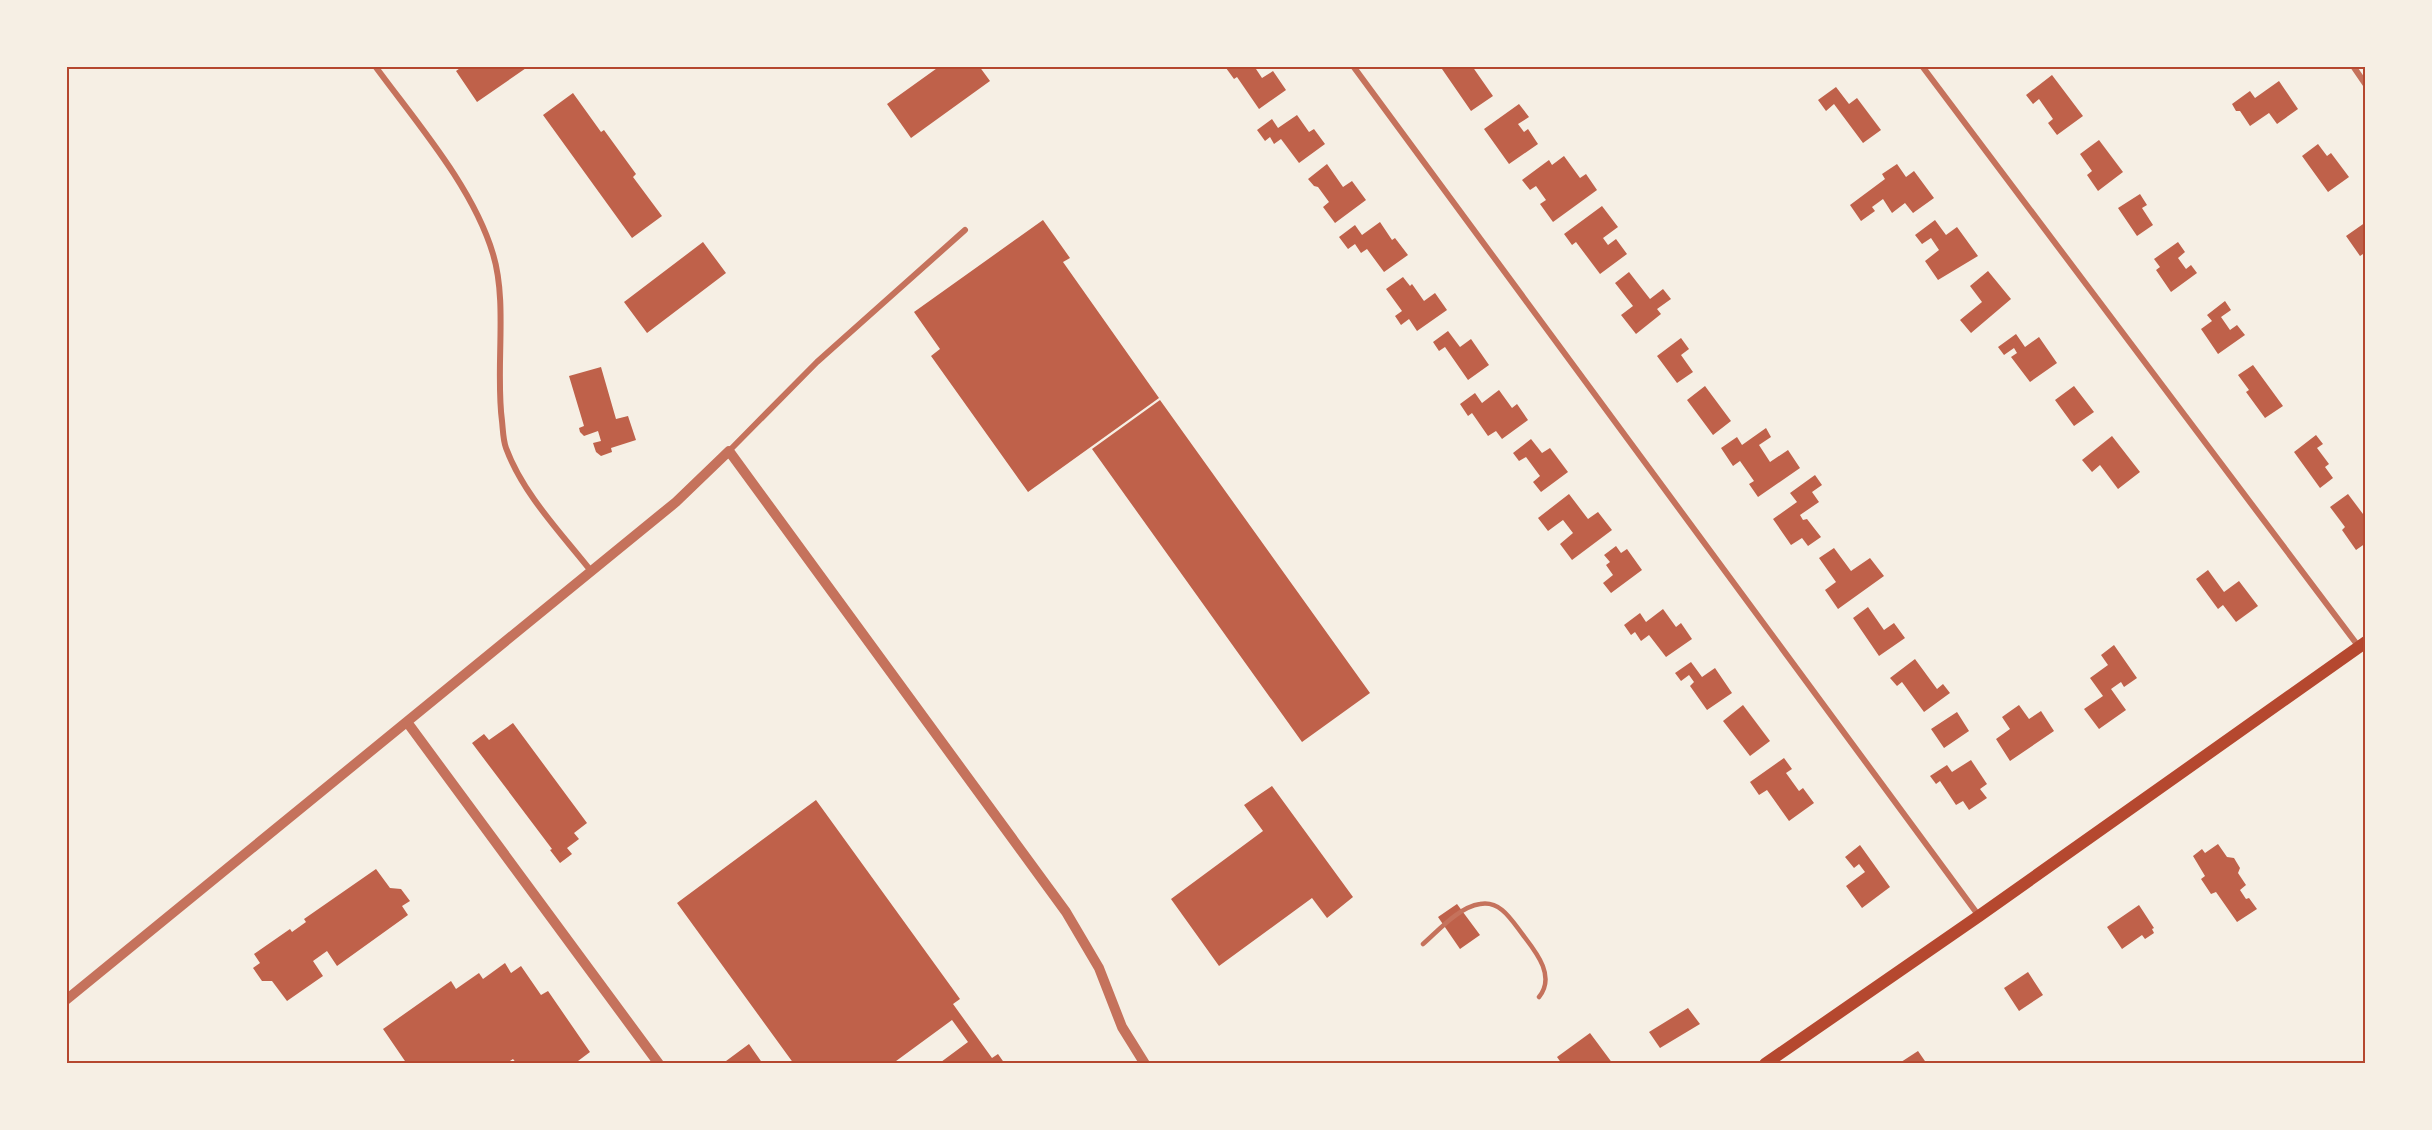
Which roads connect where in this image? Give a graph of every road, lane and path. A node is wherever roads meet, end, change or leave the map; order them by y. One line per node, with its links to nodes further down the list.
1 (375, 66): 8 (street)
2 (1353, 66): 11 (street)
3 (1922, 66): 9 (street)
4 (2353, 66): 5 (street)
5 (2366, 85)
6 (965, 231): 7 (street)
7 (729, 451): 8 (street); 16 (street)
8 (591, 571): 10 (street)
9 (2362, 644): 11 (main road)
10 (408, 722): 14 (street); 15 (street)
11 (1979, 916): 17 (main road)
12 (1423, 944): 13 (lane)
13 (1539, 997)
14 (66, 1000)
15 (659, 1064)
16 (1145, 1064)
17 (1765, 1064)

